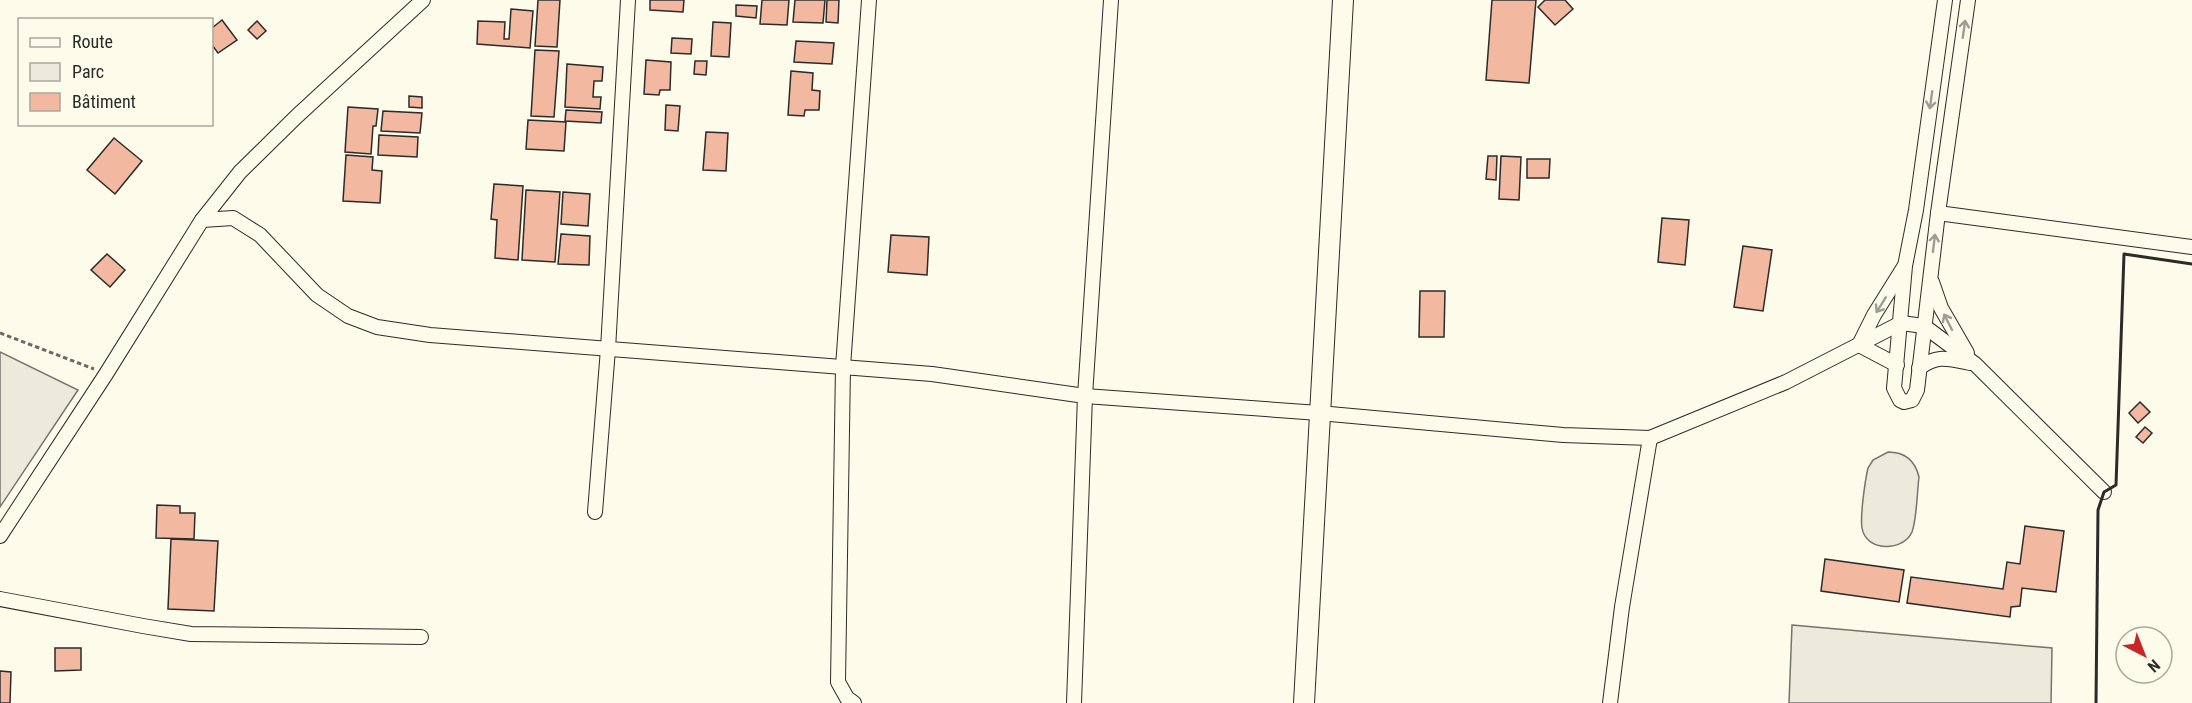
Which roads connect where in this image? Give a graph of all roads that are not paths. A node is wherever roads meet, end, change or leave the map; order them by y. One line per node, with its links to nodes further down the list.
1 (423, 0): 11 (street)
2 (628, 0): 18 (street)
3 (868, 0): 21 (street)
4 (1111, 0): 23 (street)
5 (1343, 0): 24 (street)
6 (1945, 0): 8 (street)
7 (1968, 0): 9 (street, one-way to 7)
8 (1936, 65): 9 (street); 13 (street, one-way to 13)
9 (1958, 67): 10 (street)
10 (1938, 213): 12 (street); 14 (street, one-way to 10)
11 (202, 220): 18 (street); 28 (street)
12 (2192, 247)
13 (1905, 266): 15 (street); 17 (street, one-way to 17)
14 (1930, 276): 16 (street); 19 (street, one-way to 14)
15 (1901, 323): 16 (street); 17 (street); 20 (street)
16 (1924, 326): 19 (street); 22 (street)
17 (1859, 345): 20 (street); 25 (street)
18 (608, 349): 21 (street); 27 (street)
19 (1975, 364): 22 (street); 26 (street)
20 (1897, 365): 22 (street)
21 (843, 367): 23 (street); 31 (street)
22 (1919, 368)
23 (1085, 396): 24 (street); 32 (street)
24 (1319, 413): 25 (street); 33 (street)
25 (1650, 438): 34 (street)
26 (2104, 492)
27 (595, 512)
28 (0, 536)
29 (0, 599): 30 (street)
30 (421, 637)
31 (854, 703)
32 (1074, 703)
33 (1304, 703)
34 (1610, 703)

